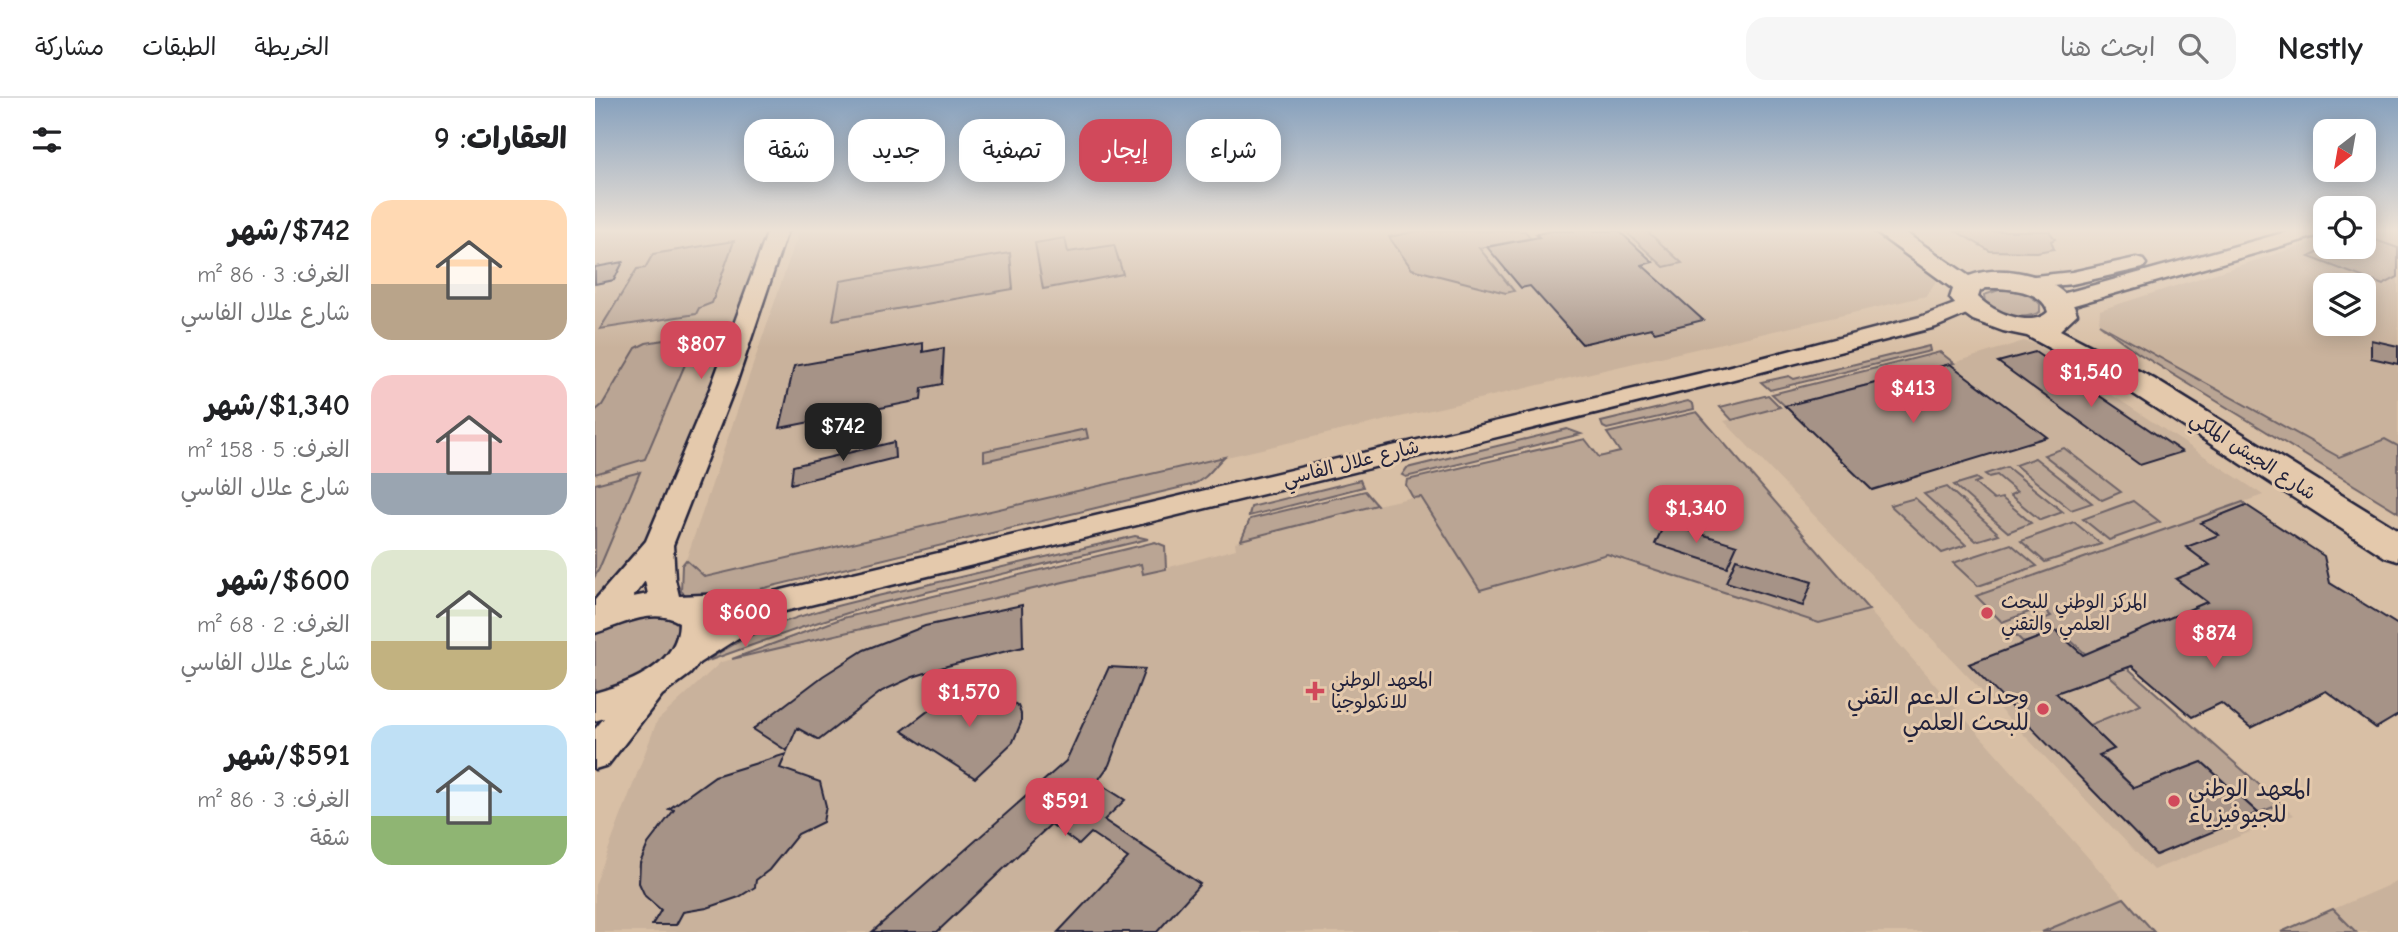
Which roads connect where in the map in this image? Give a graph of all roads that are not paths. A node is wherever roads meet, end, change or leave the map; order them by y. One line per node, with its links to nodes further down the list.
1 (764, 270): 14 (street)
2 (1945, 270): 7 (main road)
3 (1953, 270): 7 (main road)
4 (2108, 270): 6 (street)
5 (2194, 270): 8 (street)
6 (2025, 283): 7 (main road); 8 (main road)
7 (1976, 290): 9 (main road); 10 (street, شارع علال الفاسي)
8 (2050, 316): 9 (main road); 13 (main road, شارع الجيش الملكي); 15 (main road, شارع الجيش الملكي)
9 (1997, 321): 10 (street, شارع علال الفاسي)
10 (1928, 322): 12 (street, شارع علال الفاسي)
11 (1563, 388): 12 (street)
12 (1581, 408): 16 (street, شارع علال الفاسي)
13 (2398, 528)
14 (659, 545): 17 (street); 18 (street)
15 (2398, 548)
16 (773, 603): 17 (street, شارع علال الفاسي); 19 (street, شارع علال الفاسي)
17 (673, 605): 18 (street, شارع علال الفاسي); 19 (street)
18 (595, 621)
19 (690, 653): 20 (street, شارع علال الفاسي)
20 (654, 684): 21 (street); 22 (street)
21 (595, 707)
22 (595, 754)

